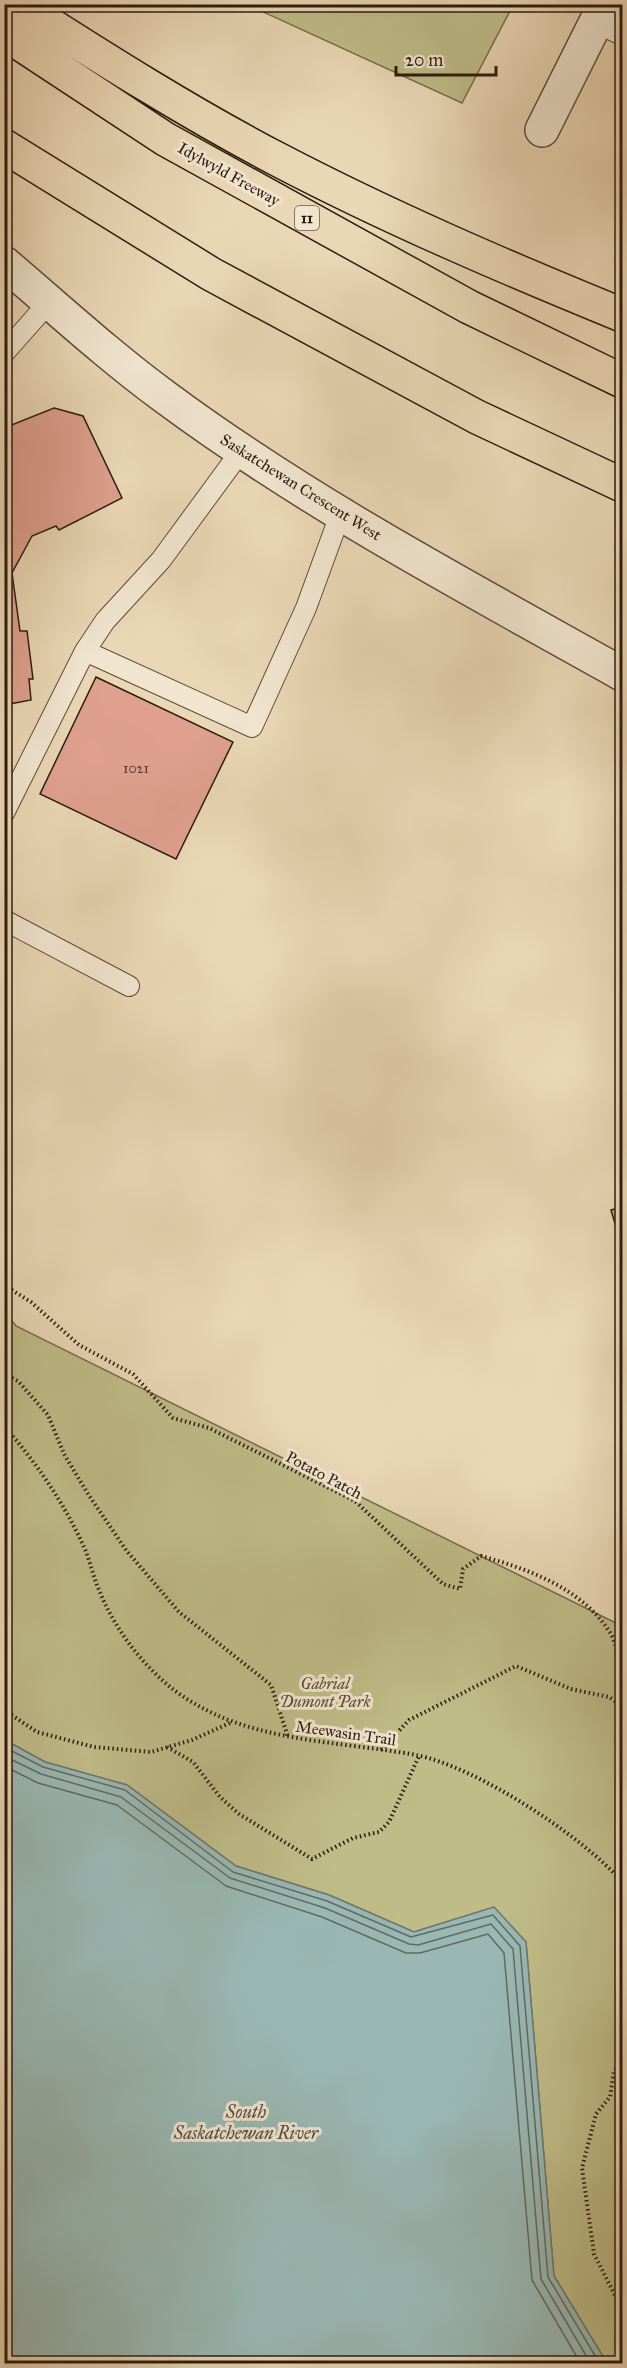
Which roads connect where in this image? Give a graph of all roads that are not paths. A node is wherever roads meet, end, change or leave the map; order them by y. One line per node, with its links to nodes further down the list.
1 (18, 4): 8 (highway)
2 (607, 21): 4 (street)
3 (4, 33): 10 (highway, Idylwyld Freeway / 11)
4 (542, 130)
5 (4, 146): 12 (highway)
6 (4, 263): 7 (street, Saskatchewan Crescent West)
7 (50, 302): 9 (lane); 11 (street, Saskatchewan Crescent West)
8 (622, 315)
9 (4, 353)
10 (622, 381)
11 (241, 451): 13 (street, Saskatchewan Crescent West); 14 (lane)
12 (622, 485)
13 (340, 515): 14 (lane); 15 (street, Saskatchewan Crescent West)
14 (85, 651): 16 (lane)
15 (622, 674)
16 (4, 813)
17 (4, 920): 18 (lane)
18 (129, 986)

